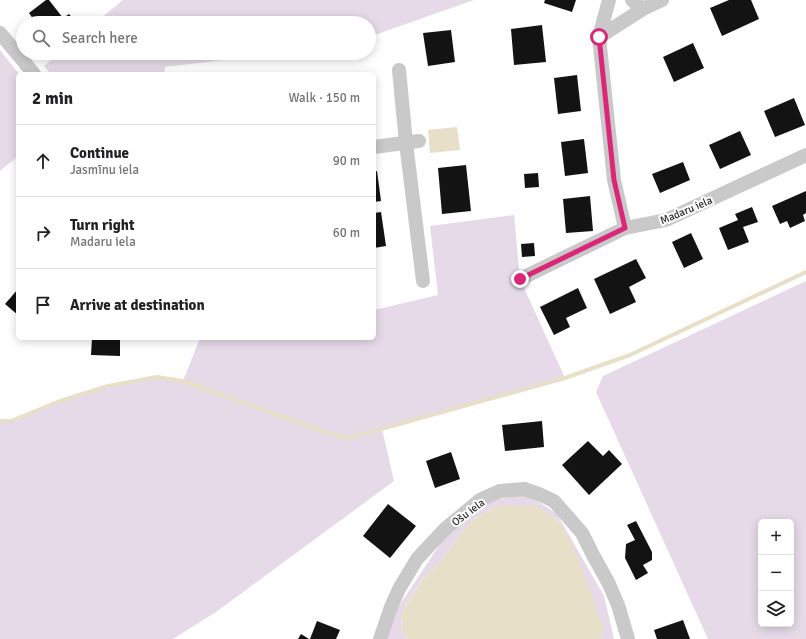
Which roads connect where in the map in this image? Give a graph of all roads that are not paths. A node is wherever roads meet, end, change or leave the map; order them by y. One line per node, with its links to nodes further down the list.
1 (609, 0): 6 (street)
2 (632, 0): 4 (street)
3 (662, 0): 4 (street)
4 (643, 9): 6 (street)
5 (0, 33): 7 (street)
6 (599, 37): 14 (street)
7 (16, 52)
8 (22, 60): 10 (street)
9 (399, 70): 11 (street)
10 (32, 72)
11 (413, 142): 12 (street); 16 (street)
12 (376, 147)
13 (806, 155): 14 (street, Madaru iela)
14 (625, 228): 15 (street, Madaru iela)
15 (520, 279)
16 (424, 281)
17 (380, 639): 18 (street, Ošu iela)
18 (628, 639)

